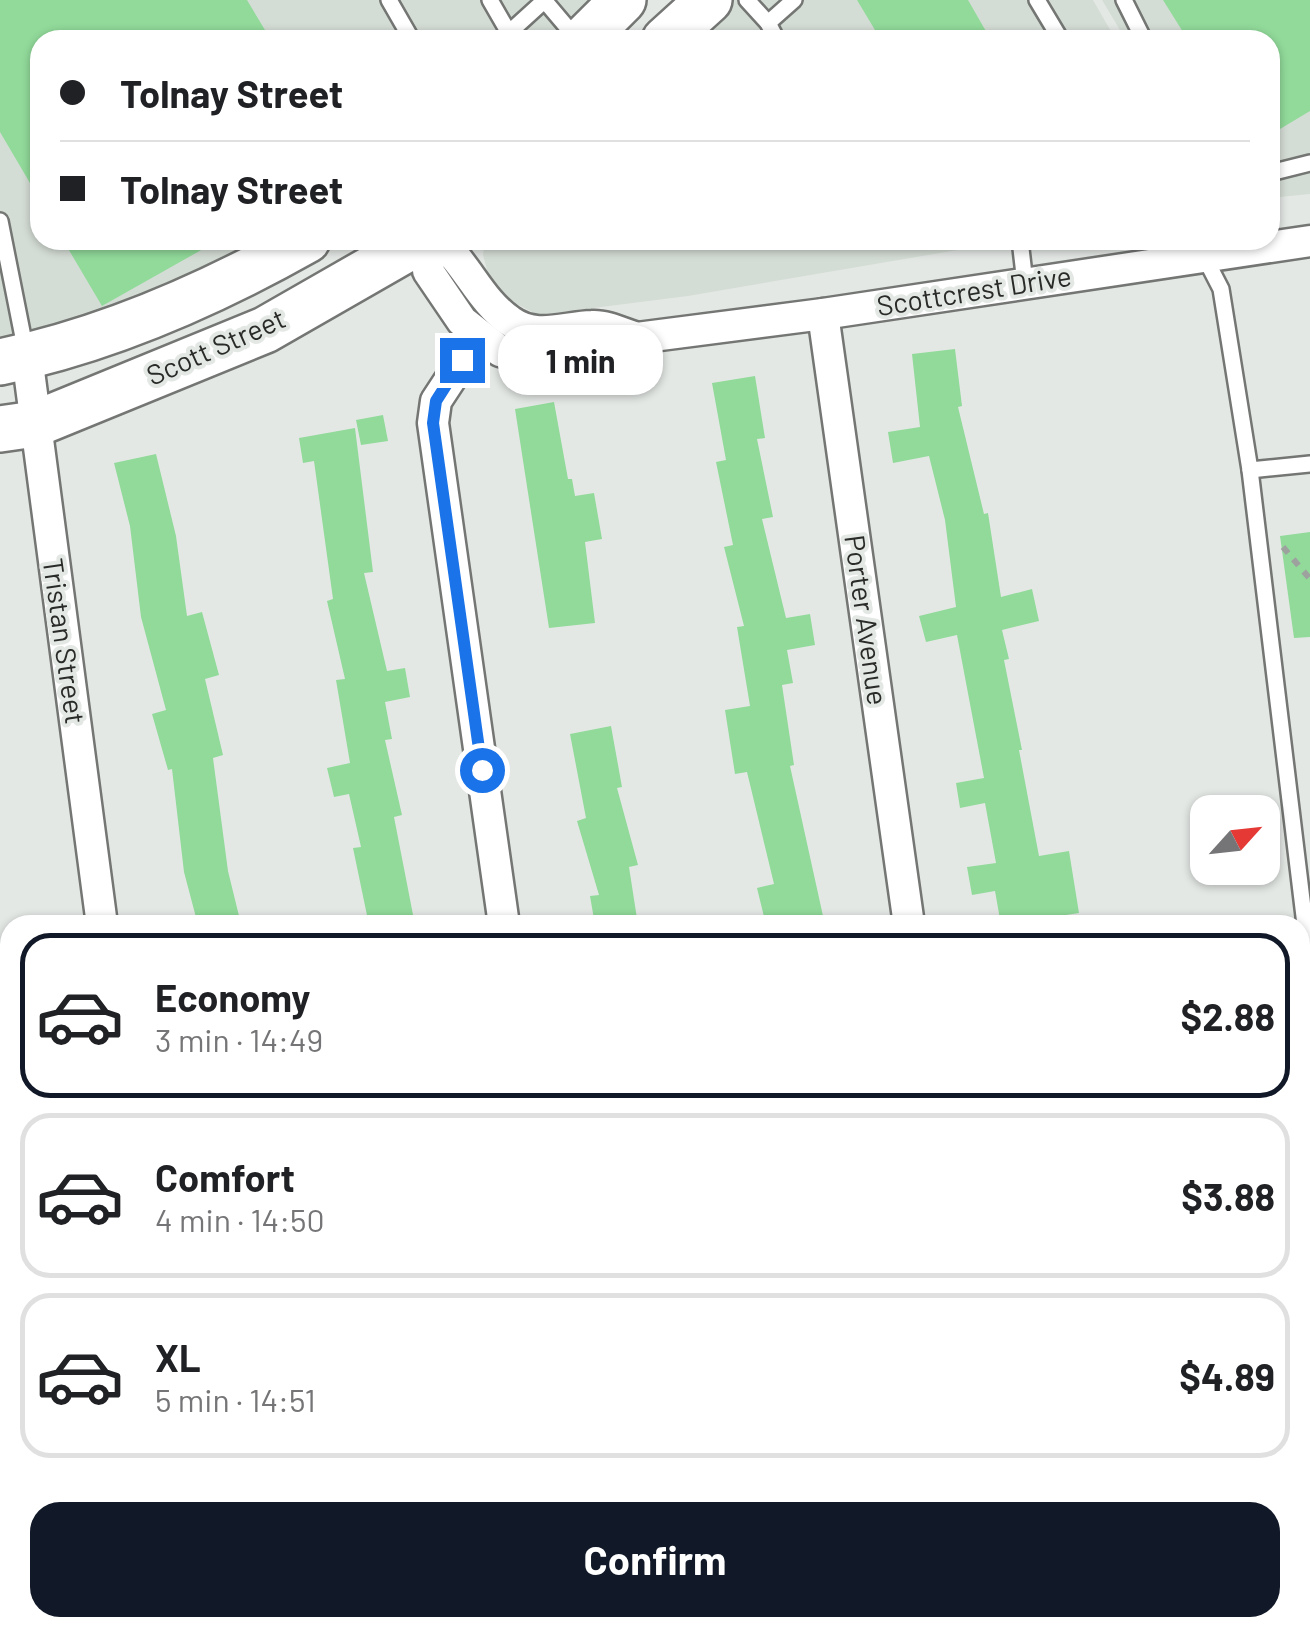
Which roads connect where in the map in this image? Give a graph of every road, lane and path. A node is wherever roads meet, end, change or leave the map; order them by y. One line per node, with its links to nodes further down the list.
1 (389, 0): 11 (lane)
2 (490, 0): 12 (lane)
3 (544, 0): 13 (lane); 14 (lane)
4 (624, 0): 15 (main road)
5 (710, 0): 16 (main road)
6 (747, 0): 10 (lane)
7 (794, 0): 10 (lane)
8 (1037, 0): 18 (lane)
9 (1124, 0): 19 (lane)
10 (768, 23): 17 (lane)
11 (406, 30)
12 (502, 30)
13 (512, 30)
14 (571, 30)
15 (591, 30)
16 (676, 30)
17 (772, 30)
18 (1054, 30)
19 (1139, 30)
20 (1310, 163): 21 (lane)
21 (1280, 171)
22 (0, 221): 33 (lane)
23 (1310, 241): 24 (street, Scottcrest Drive)
24 (1280, 243)
25 (289, 250): 37 (main road, Scott Street)
26 (405, 250): 38 (main road, Scott Street)
27 (433, 250): 35 (street, Scottcrest Drive)
28 (450, 250): 36 (street, Scottcrest Drive)
29 (1021, 250): 32 (lane)
30 (1186, 250): 32 (street, Scottcrest Drive)
31 (1197, 250): 40 (lane)
32 (1025, 284): 34 (street, Scottcrest Drive)
33 (7, 300): 37 (lane)
34 (823, 314): 36 (street, Scottcrest Drive); 45 (street, Porter Avenue)
35 (478, 337): 36 (street, Scottcrest Drive); 44 (street)
36 (637, 338)
37 (13, 359): 38 (street, Tristan Street)
38 (38, 426): 43 (street, Tristan Street)
39 (1310, 464): 40 (lane)
40 (1250, 470): 46 (lane)
41 (1282, 546): 42 (path)
42 (1310, 579)
43 (101, 915)
44 (503, 915)
45 (908, 915)
46 (1304, 915)

